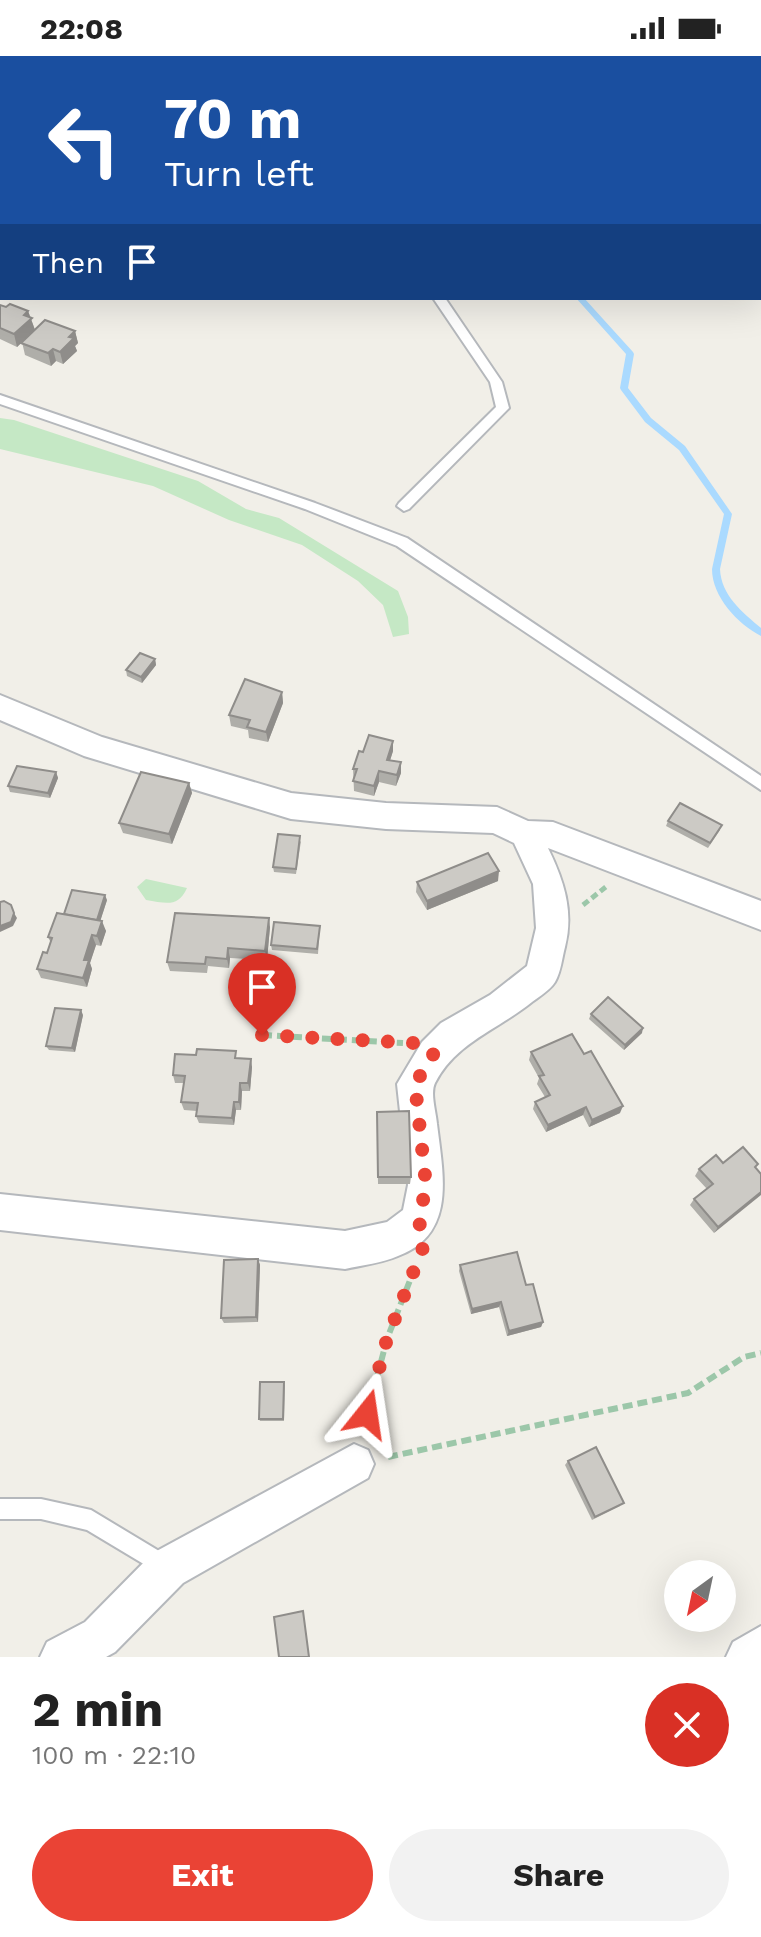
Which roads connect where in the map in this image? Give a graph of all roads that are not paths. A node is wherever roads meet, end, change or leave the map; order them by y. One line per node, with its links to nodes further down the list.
1 (440, 300): 3 (lane)
2 (0, 399): 5 (lane)
3 (404, 506)
4 (0, 707): 6 (street)
5 (761, 784)
6 (525, 834): 7 (street); 8 (street)
7 (761, 916)
8 (0, 1212)
9 (354, 1464): 11 (street)
10 (0, 1509): 11 (lane)
11 (168, 1568): 13 (street)
12 (761, 1648): 14 (street)
13 (62, 1657)
14 (748, 1657)

